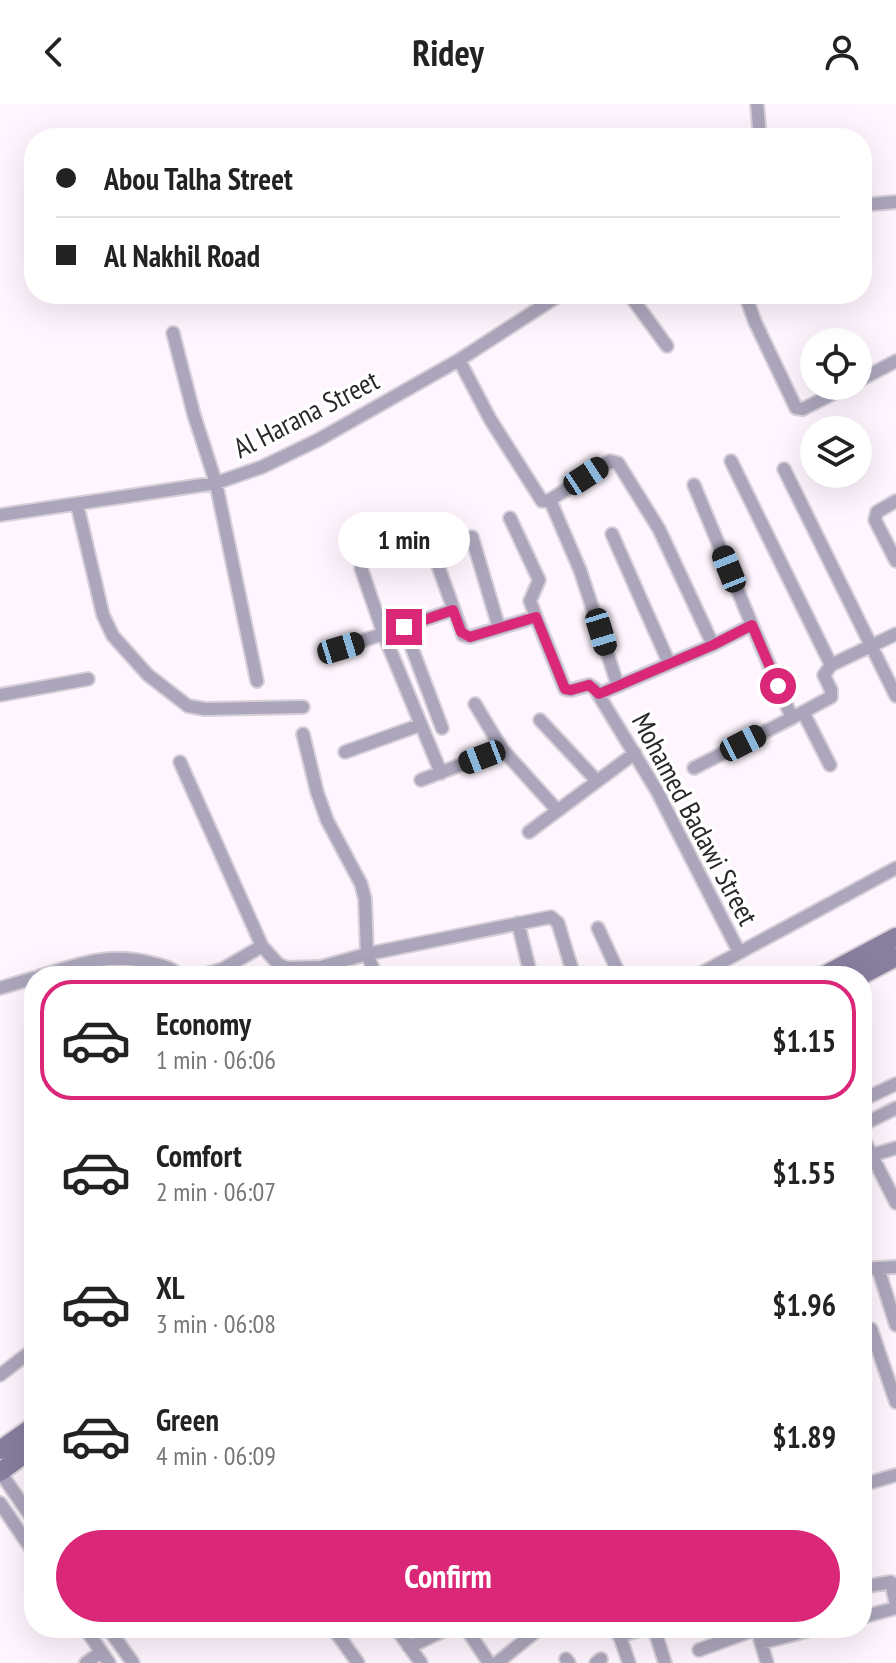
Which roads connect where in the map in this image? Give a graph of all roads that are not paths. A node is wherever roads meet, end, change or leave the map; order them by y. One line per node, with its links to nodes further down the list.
1 (757, 104): 2 (street)
2 (759, 128)
3 (896, 202): 4 (street)
4 (872, 204)
5 (546, 304): 10 (street, Al Harana Street)
6 (636, 304): 9 (street)
7 (749, 304): 13 (street)
8 (173, 333): 16 (street)
9 (667, 346)
10 (459, 360): 16 (street, Al Harana Street); 18 (street)
11 (896, 361): 12 (street)
12 (872, 374)
13 (821, 400)
14 (731, 461): 39 (street)
15 (784, 469): 36 (street)
16 (216, 483): 20 (street, Al Harana Street); 41 (street)
17 (694, 485): 30 (street)
18 (550, 500): 35 (street); 42 (street)
19 (896, 501): 25 (street)
20 (77, 504): 21 (street, Al Harana Street); 47 (street)
21 (0, 515)
22 (510, 518): 29 (street)
23 (612, 534): 38 (street)
24 (472, 537): 32 (street)
25 (896, 561)
26 (437, 563): 28 (street)
27 (361, 568): 34 (street)
28 (453, 610): 31 (street); 32 (street)
29 (536, 617): 32 (street); 43 (street, Mohamed Badawi Street)
30 (752, 625): 35 (street); 48 (street)
31 (404, 627): 34 (street); 51 (street)
32 (499, 628)
33 (896, 634): 36 (street)
34 (384, 635): 37 (street); 50 (street)
35 (713, 645): 38 (street)
36 (870, 645): 39 (street); 45 (street)
37 (341, 648)
38 (669, 663): 42 (street)
39 (831, 665): 48 (street)
40 (88, 679): 44 (street)
41 (257, 681)
42 (618, 686): 43 (street)
43 (599, 694): 55 (street, Mohamed Badawi Street)
44 (0, 695)
45 (896, 696)
46 (475, 704): 53 (street)
47 (303, 707)
48 (798, 715): 57 (street); 58 (street)
49 (540, 720): 61 (street)
50 (420, 725): 54 (street); 59 (street)
51 (442, 728)
52 (303, 734): 70 (street)
53 (502, 749): 59 (street); 62 (street)
54 (345, 752)
55 (635, 753): 61 (street); 69 (street, Mohamed Badawi Street)
56 (180, 762): 68 (street)
57 (830, 765)
58 (694, 768)
59 (441, 773): 60 (street)
60 (421, 780)
61 (597, 781): 62 (street)
62 (557, 810): 63 (street)
63 (529, 832)
64 (896, 868): 69 (street)
65 (518, 923): 70 (street); 78 (street); 79 (street)
66 (598, 928): 80 (street)
67 (896, 937): 82 (main road)
68 (262, 946): 74 (street); 75 (street)
69 (739, 952): 81 (street)
70 (367, 954): 76 (street); 77 (street)
71 (896, 957): 83 (main road)
72 (84, 966): 73 (street)
73 (165, 966)
74 (228, 966)
75 (286, 966)
76 (325, 966)
77 (372, 966)
78 (529, 966)
79 (571, 966)
80 (615, 966)
81 (714, 966)
82 (842, 966)
83 (872, 970)
84 (24, 981): 85 (street)
85 (0, 988)
86 (896, 1084): 87 (street)
87 (872, 1095)
88 (896, 1108): 89 (street)
89 (872, 1120)
90 (896, 1148): 91 (street)
91 (872, 1155): 92 (street)
92 (896, 1203)
93 (896, 1267): 95 (street)
94 (872, 1268): 95 (street)
95 (878, 1268): 96 (street)
96 (896, 1325)
97 (872, 1332): 100 (street)
98 (24, 1357): 99 (street)
99 (0, 1375)
100 (895, 1396)
101 (24, 1433): 102 (main road)
102 (0, 1450)
103 (24, 1454): 104 (main road)
104 (0, 1472): 108 (street)
105 (896, 1475): 106 (street)
106 (872, 1482)
107 (0, 1503): 109 (street)
108 (24, 1507)
109 (24, 1538)
110 (872, 1585): 111 (street)
111 (896, 1606): 112 (street)
112 (872, 1614)
113 (92, 1638): 128 (street)
114 (115, 1638): 133 (street)
115 (340, 1638): 134 (street)
116 (403, 1638): 126 (street)
117 (428, 1638): 126 (street)
118 (471, 1638): 129 (street)
119 (528, 1638): 136 (street)
120 (620, 1638): 137 (street)
121 (656, 1638): 130 (street)
122 (730, 1638): 127 (street)
123 (759, 1638): 125 (street)
124 (780, 1638): 125 (street)
125 (761, 1643): 138 (street)
126 (409, 1647): 135 (street)
127 (699, 1650)
128 (101, 1652): 131 (street); 132 (street)
129 (483, 1661)
130 (662, 1662)
131 (86, 1663)
132 (109, 1663)
133 (133, 1663)
134 (358, 1663)
135 (421, 1663)
136 (497, 1663)
137 (629, 1663)
138 (767, 1663)

